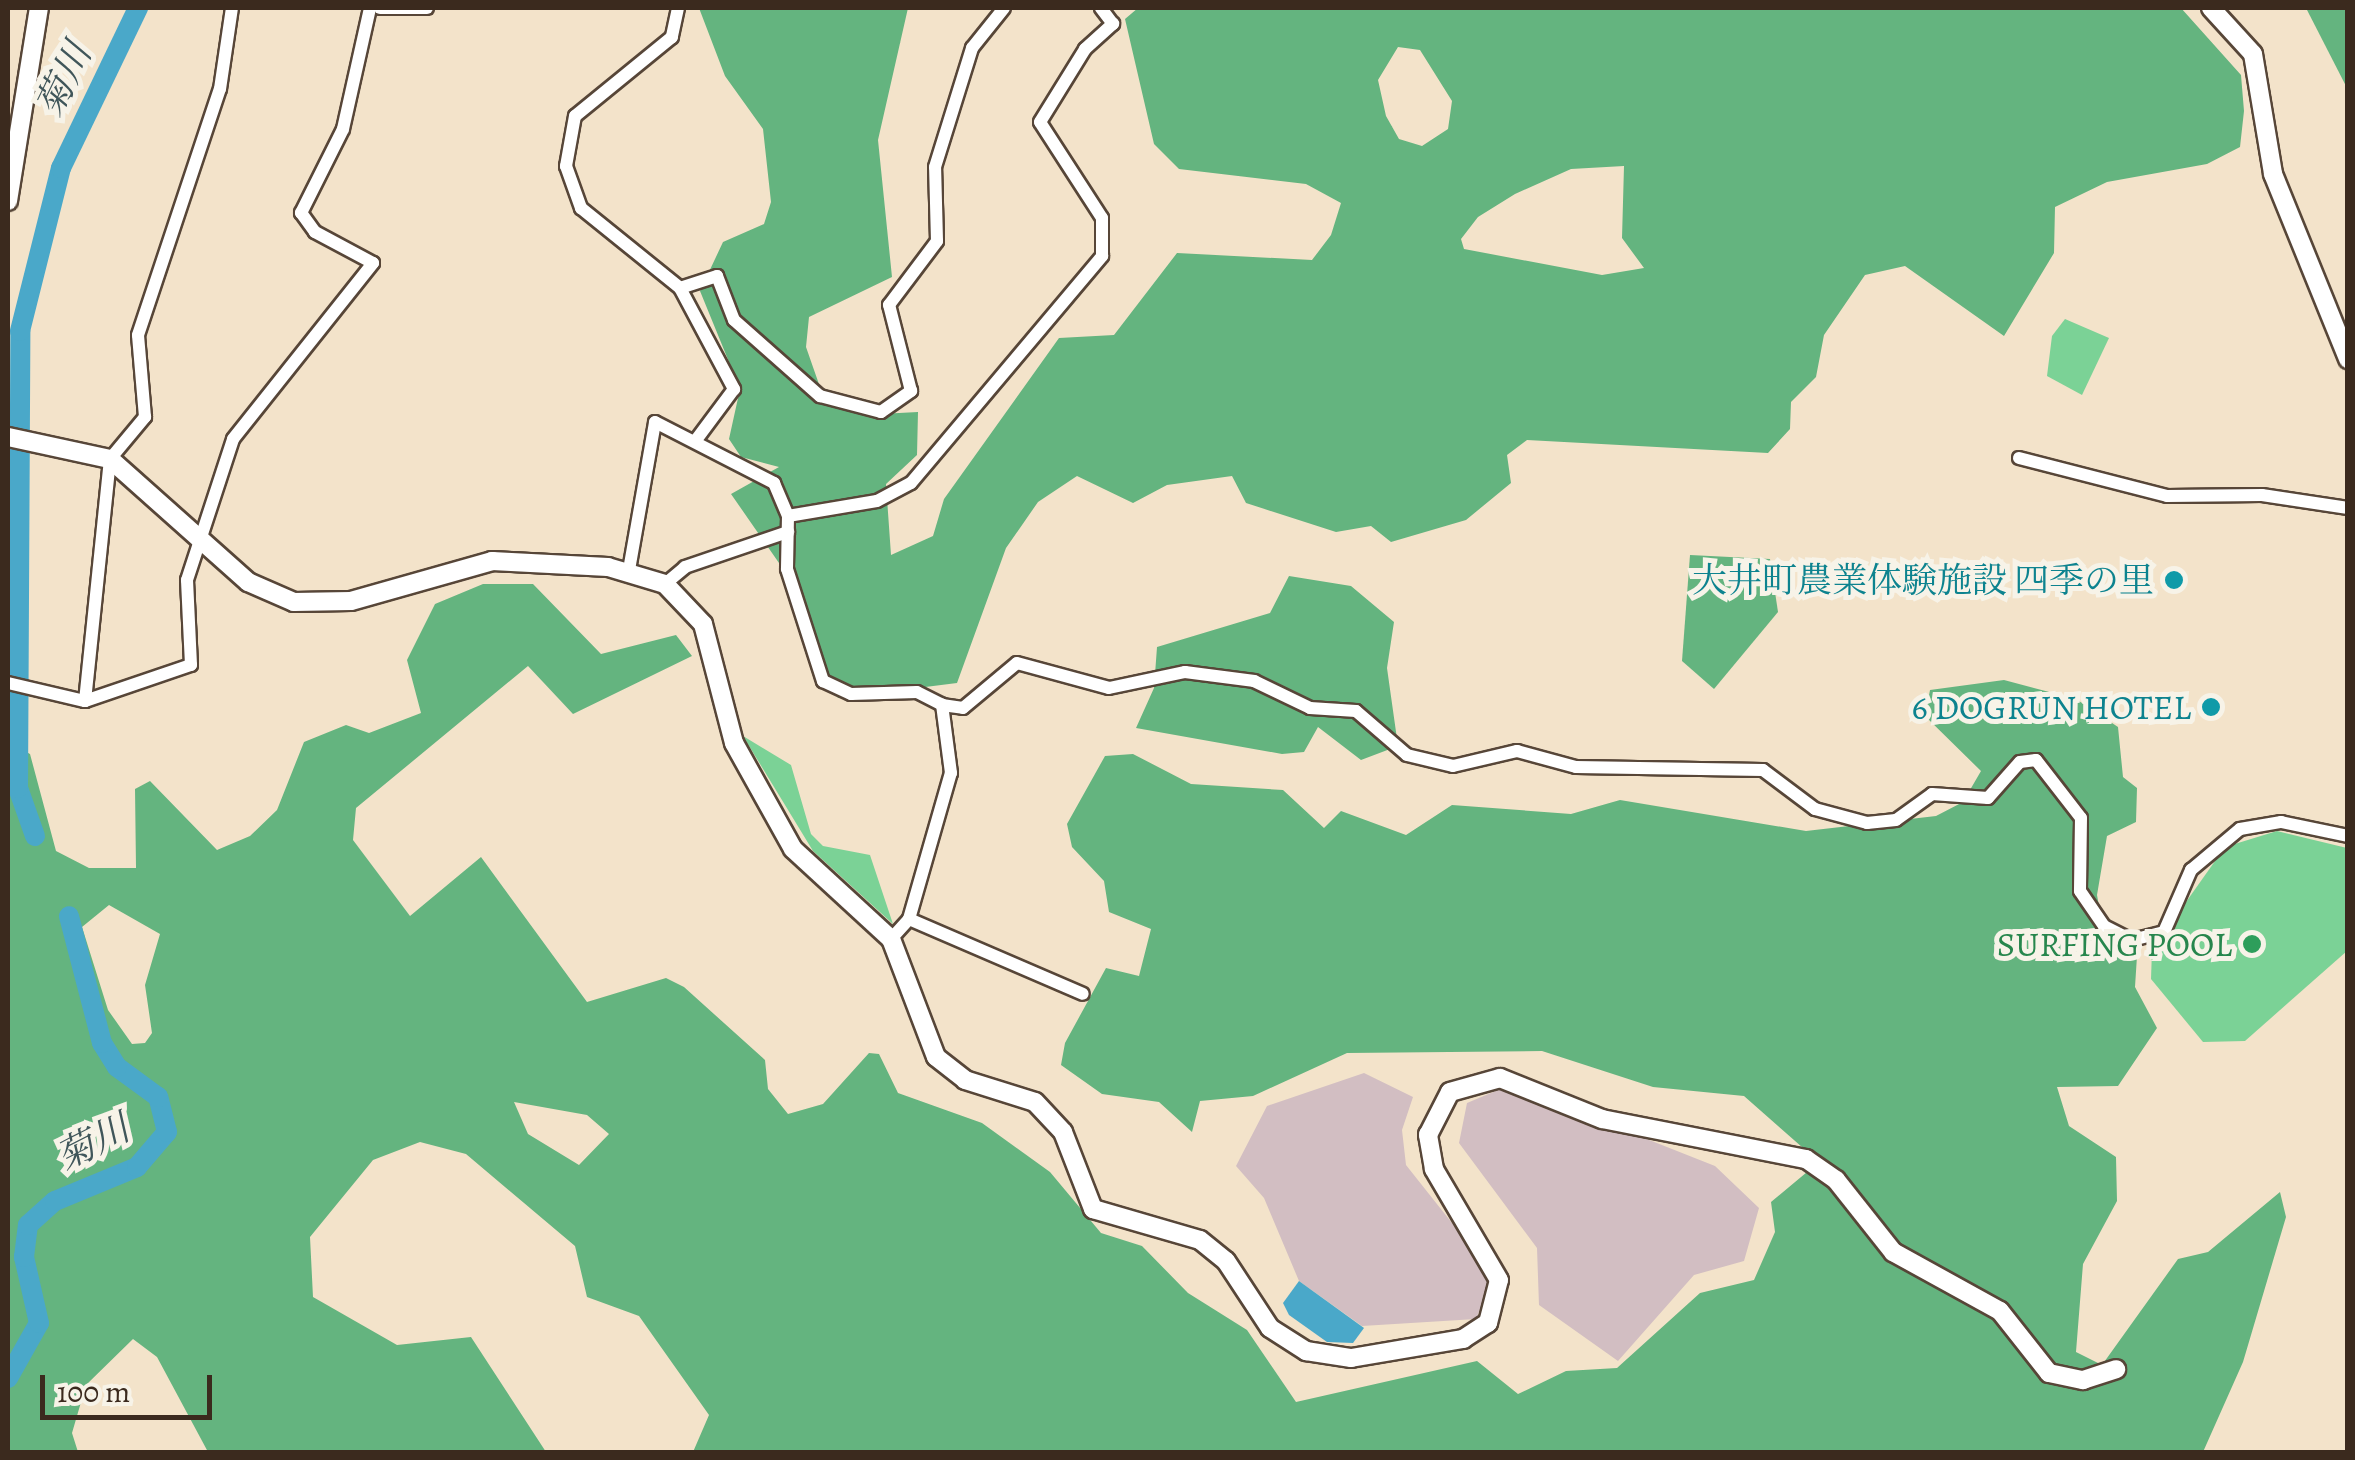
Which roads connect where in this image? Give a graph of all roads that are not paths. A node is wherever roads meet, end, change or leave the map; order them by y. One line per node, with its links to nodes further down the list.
1 (39, 8): 10 (street)
2 (232, 8): 16 (street)
3 (370, 8): 20 (street)
4 (380, 8): 5 (street)
5 (427, 8)
6 (678, 8): 11 (street)
7 (1004, 8): 11 (street)
8 (1101, 8): 18 (street)
9 (2211, 8): 12 (street)
10 (8, 200)
11 (680, 288): 14 (street)
12 (2348, 359)
13 (8, 437): 16 (street)
14 (696, 440): 18 (street); 21 (street)
15 (2020, 458): 17 (street)
16 (110, 460): 20 (street); 24 (street)
17 (2348, 508)
18 (788, 516): 19 (street)
19 (788, 532): 22 (street); 25 (street)
20 (203, 540): 21 (street); 24 (street)
21 (629, 570): 22 (street)
22 (665, 584): 28 (street)
23 (15, 684): 24 (street)
24 (84, 701)
25 (942, 706): 26 (street); 27 (street)
26 (2348, 836)
27 (909, 919): 28 (street); 29 (street)
28 (891, 939): 30 (street)
29 (1083, 994)
30 (2116, 1369)

